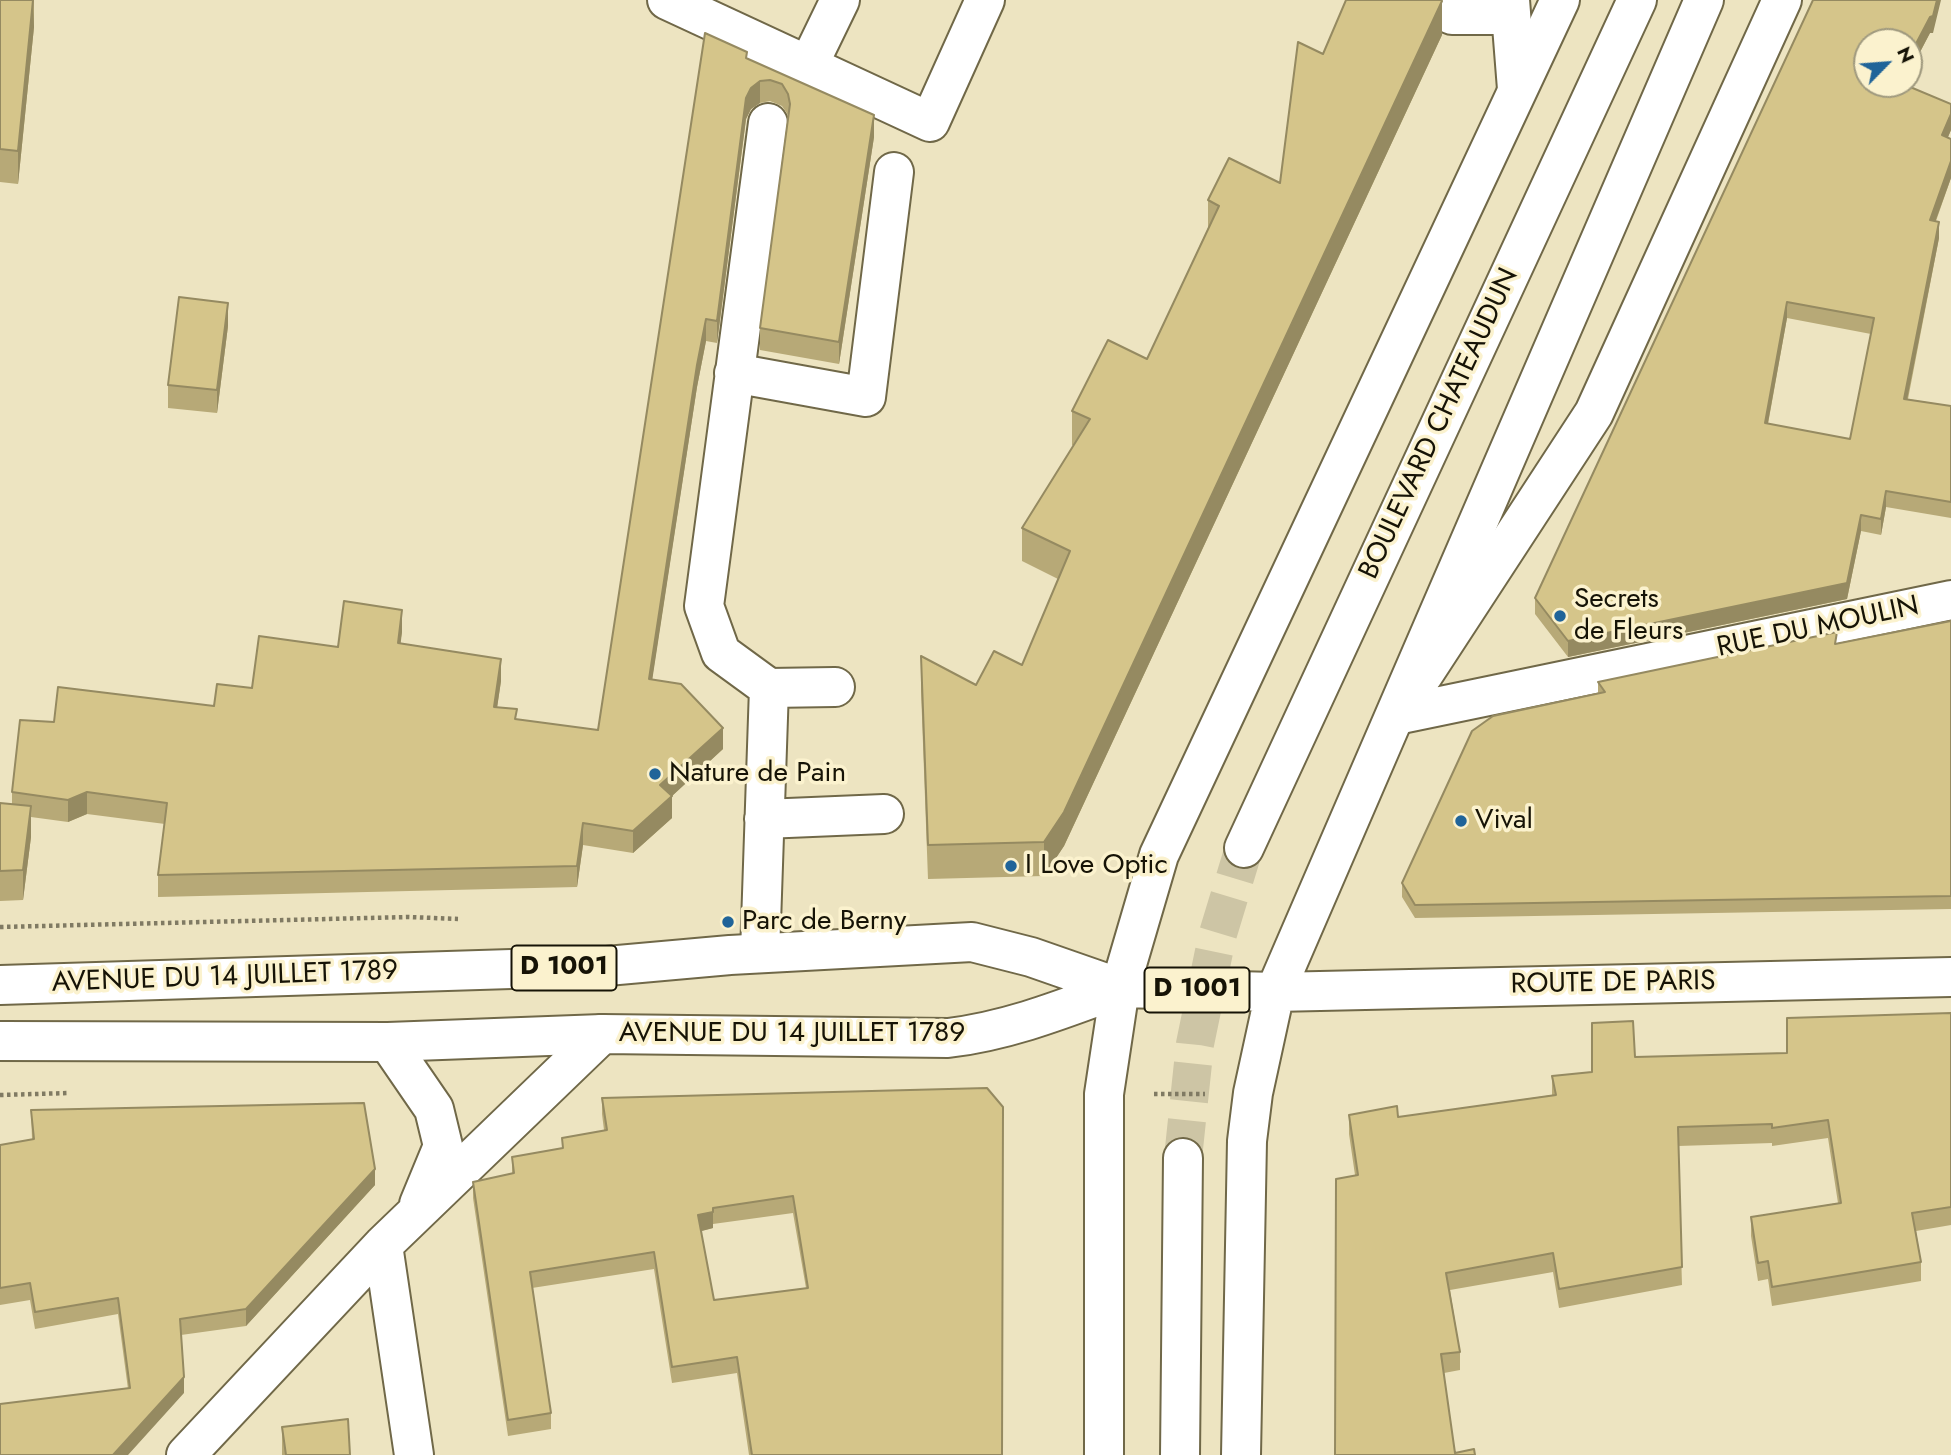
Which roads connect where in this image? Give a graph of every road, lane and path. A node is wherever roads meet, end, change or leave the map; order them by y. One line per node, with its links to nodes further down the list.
1 (840, 0): 10 (main road)
2 (985, 0): 10 (main road)
3 (1422, 0): 9 (main road)
4 (1560, 0): 11 (main road)
5 (1637, 0): 21 (main road, BOULEVARD CHATEAUDUN)
6 (1704, 0): 18 (main road)
7 (1782, 0): 18 (main road)
8 (674, 1): 10 (main road)
9 (1510, 7): 11 (main road)
10 (808, 66)
11 (1517, 89): 25 (main road)
12 (768, 123): 14 (main road)
13 (894, 172): 14 (main road)
14 (734, 373): 17 (main road)
15 (1951, 600): 18 (main road, RUE DU MOULIN)
16 (835, 687): 17 (main road)
17 (769, 688): 20 (main road)
18 (1397, 715): 26 (main road)
19 (884, 814): 20 (main road)
20 (764, 819): 22 (main road)
21 (1244, 848)
22 (760, 953): 24 (main road, AVENUE DU 14 JUILLET 1789 / D 1001); 25 (main road, AVENUE DU 14 JUILLET 1789 / D 1001)
23 (1951, 977): 26 (main road, ROUTE DE PARIS / D 1001)
24 (0, 985)
25 (1120, 988): 26 (main road, D 1001); 27 (main road, AVENUE DU 14 JUILLET 1789 / D 1001); 31 (main road)
26 (1275, 992): 30 (main road)
27 (602, 1034): 29 (main road, AVENUE DU 14 JUILLET 1789 / D 1001); 33 (main road)
28 (0, 1041): 29 (main road, AVENUE DU 14 JUILLET 1789 / D 1001)
29 (388, 1042): 33 (main road)
30 (1253, 1093): 31 (path); 39 (main road)
31 (1104, 1094): 37 (main road)
32 (1183, 1158): 38 (main road)
33 (413, 1219): 34 (main road)
34 (383, 1245): 35 (main road); 36 (main road)
35 (186, 1455)
36 (414, 1455)
37 (1104, 1455)
38 (1180, 1455)
39 (1241, 1455)

